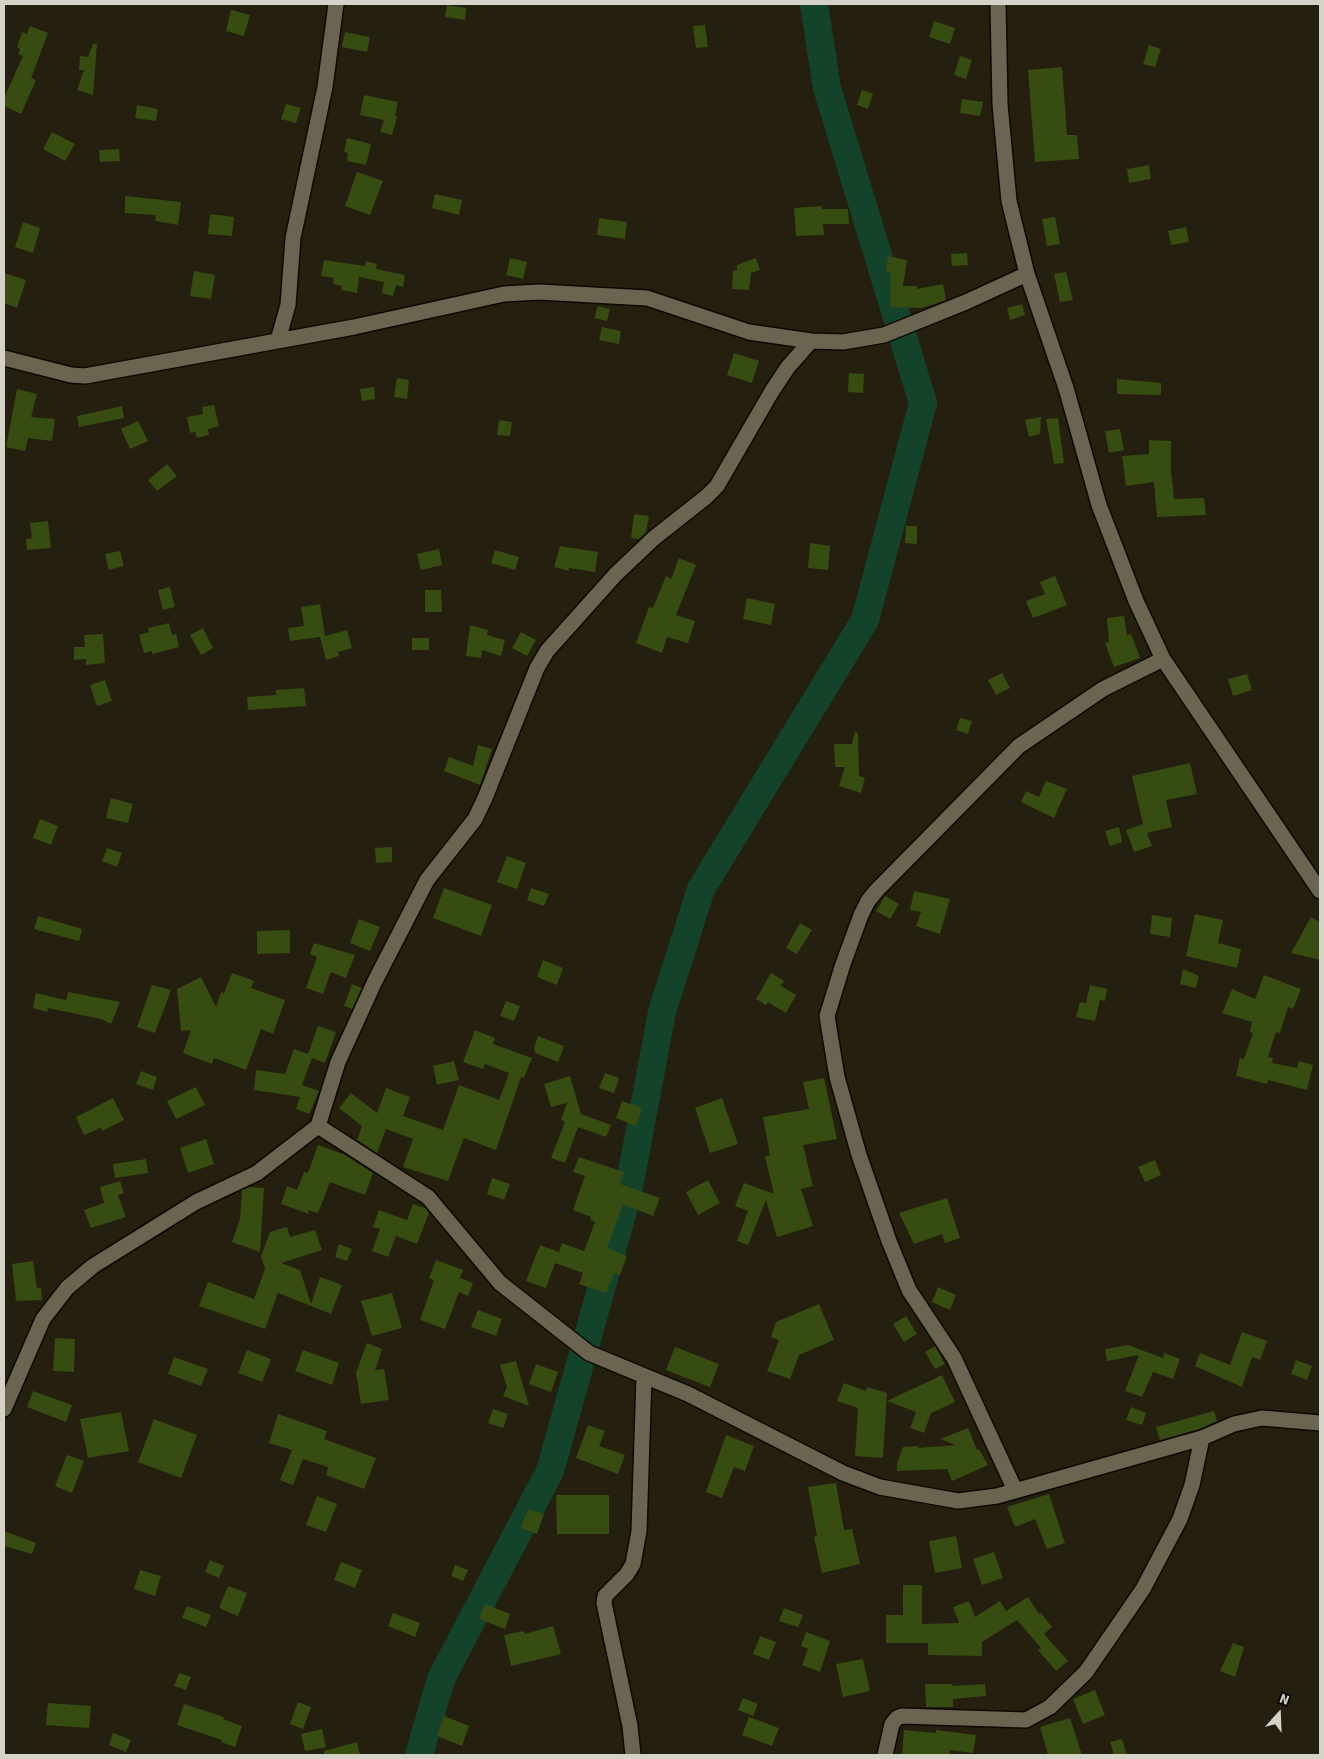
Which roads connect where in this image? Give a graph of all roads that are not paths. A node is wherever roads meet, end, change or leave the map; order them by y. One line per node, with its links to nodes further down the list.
1 (336, 4): 4 (street)
2 (998, 4): 3 (street)
3 (1026, 274): 5 (street); 7 (street)
4 (278, 340): 5 (street); 6 (street)
5 (812, 341): 9 (street)
6 (4, 358)
7 (1163, 659): 8 (street); 14 (street)
8 (1320, 891)
9 (318, 1126): 10 (street); 11 (street)
10 (644, 1377): 14 (street); 15 (street)
11 (4, 1409)
12 (1320, 1423): 13 (street)
13 (1202, 1438): 14 (street); 16 (street)
14 (1015, 1490)
15 (633, 1755)
16 (885, 1755)

